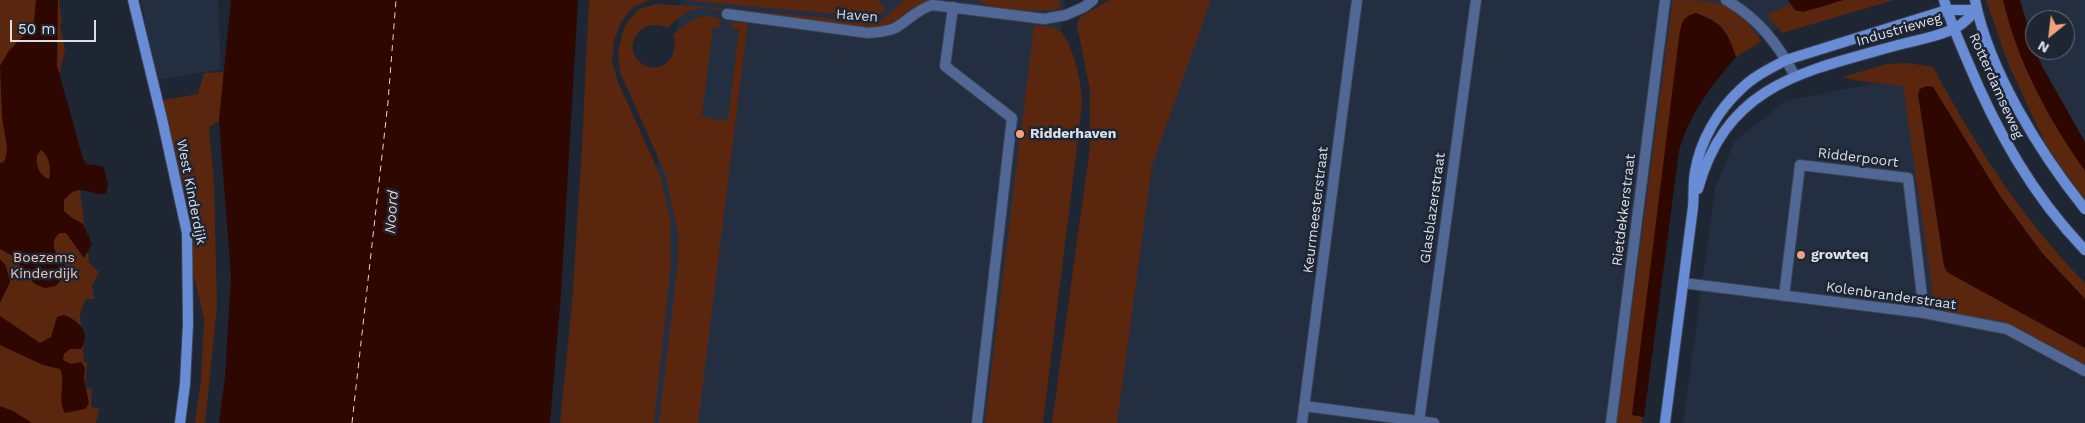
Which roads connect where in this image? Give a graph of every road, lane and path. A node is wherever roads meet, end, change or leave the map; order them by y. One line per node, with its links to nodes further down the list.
1 (133, 0): 23 (street, West Kinderdijk)
2 (1093, 0): 9 (street, Haven)
3 (1357, 0): 21 (street, Keurmeesterstraat)
4 (1476, 0): 22 (street, Glasblazerstraat)
5 (1665, 0): 27 (street, Rietdekkerstraat)
6 (1726, 0): 12 (street)
7 (1945, 5): 8 (street, Industrieweg); 11 (street, Rotterdamseweg); 12 (street, Industrieweg)
8 (1976, 5): 11 (street, Industrieweg); 15 (street, Rotterdamseweg)
9 (953, 7): 10 (street, Haven); 24 (street)
10 (727, 14)
11 (1955, 29): 13 (street, Industrieweg); 16 (street, Rotterdamseweg)
12 (1786, 60): 13 (street); 14 (street, Industrieweg)
13 (1795, 76): 14 (street, Industrieweg)
14 (1693, 207): 17 (street, Industrieweg)
15 (2085, 209)
16 (2085, 250)
17 (1683, 283): 18 (street, Kolenbranderstraat); 28 (street, Industrieweg)
18 (1784, 296): 19 (street, Kolenbranderstraat); 19 (street, Ridderpoort)
19 (1924, 313): 20 (street, Kolenbranderstraat)
20 (2085, 371)
21 (1304, 406): 22 (street); 25 (street, Keurmeesterstraat)
22 (1418, 421): 26 (street)
23 (180, 423)
24 (977, 423)
25 (1302, 423)
26 (1434, 423)
27 (1611, 423)
28 (1665, 423)

